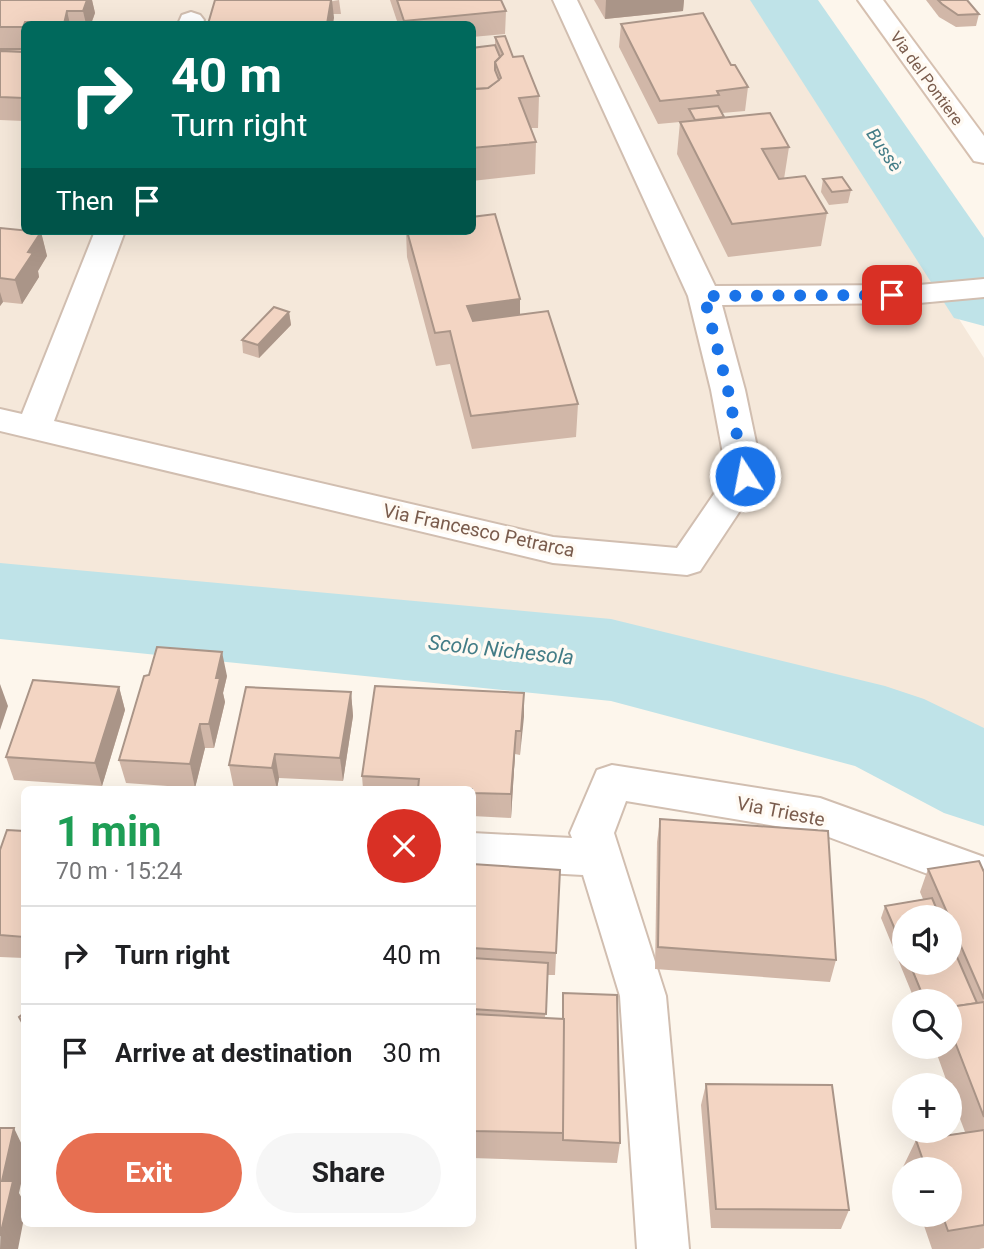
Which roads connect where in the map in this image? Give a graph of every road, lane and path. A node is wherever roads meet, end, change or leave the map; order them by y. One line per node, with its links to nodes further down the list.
1 (565, 0): 6 (street, Via Francesco Petrarca)
2 (870, 0): 3 (street, Via del Pontiere)
3 (984, 155)
4 (108, 235): 8 (street)
5 (984, 288): 6 (street)
6 (704, 296): 8 (street, Via Francesco Petrarca)
7 (0, 419): 8 (street, Via Francesco Petrarca)
8 (34, 428)
9 (476, 851): 10 (street)
10 (600, 858): 11 (street, Via Trieste); 12 (street)
11 (984, 876)
12 (663, 1249)

